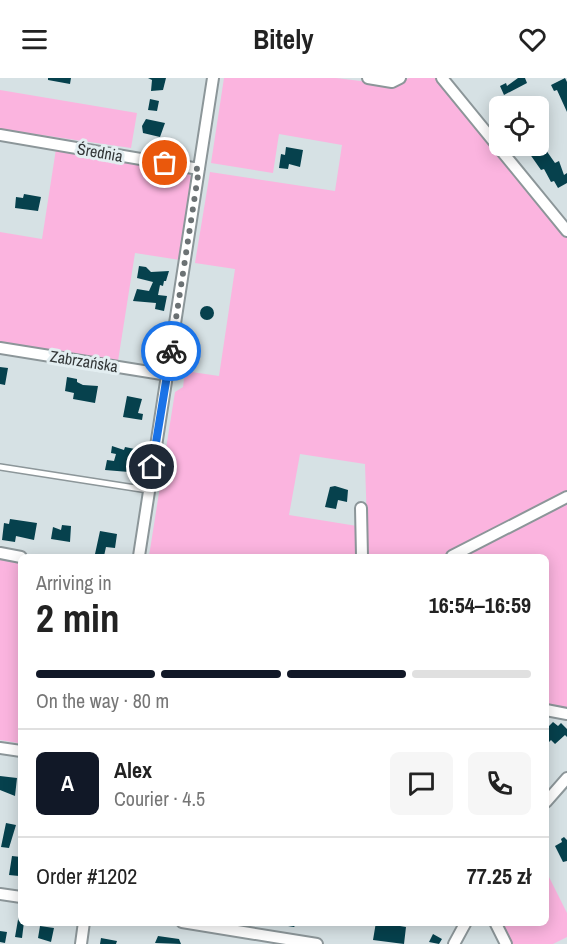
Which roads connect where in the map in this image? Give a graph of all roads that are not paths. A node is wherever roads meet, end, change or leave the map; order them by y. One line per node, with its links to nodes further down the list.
1 (213, 78): 6 (street)
2 (368, 78): 4 (street)
3 (442, 78): 7 (street)
4 (396, 80)
5 (0, 135): 6 (street, Średnia)
6 (199, 169): 9 (street)
7 (567, 231)
8 (0, 348): 9 (street, Zabrzańska)
9 (168, 375): 11 (street)
10 (0, 467): 11 (lane)
11 (148, 490): 15 (street)
12 (567, 497): 17 (street)
13 (361, 508): 16 (street)
14 (0, 553): 18 (street)
15 (139, 554)
16 (362, 554)
17 (456, 554)
18 (18, 556)
19 (549, 711): 20 (street)
20 (567, 714)
21 (0, 748): 22 (street)
22 (18, 751)
23 (567, 777): 24 (street)
24 (549, 798)
25 (0, 894): 26 (street)
26 (18, 897)
27 (83, 926): 31 (street)
28 (207, 926): 32 (street)
29 (464, 926): 33 (street)
30 (497, 926): 34 (street)
31 (81, 944)
32 (317, 944)
33 (454, 944)
34 (506, 944)

